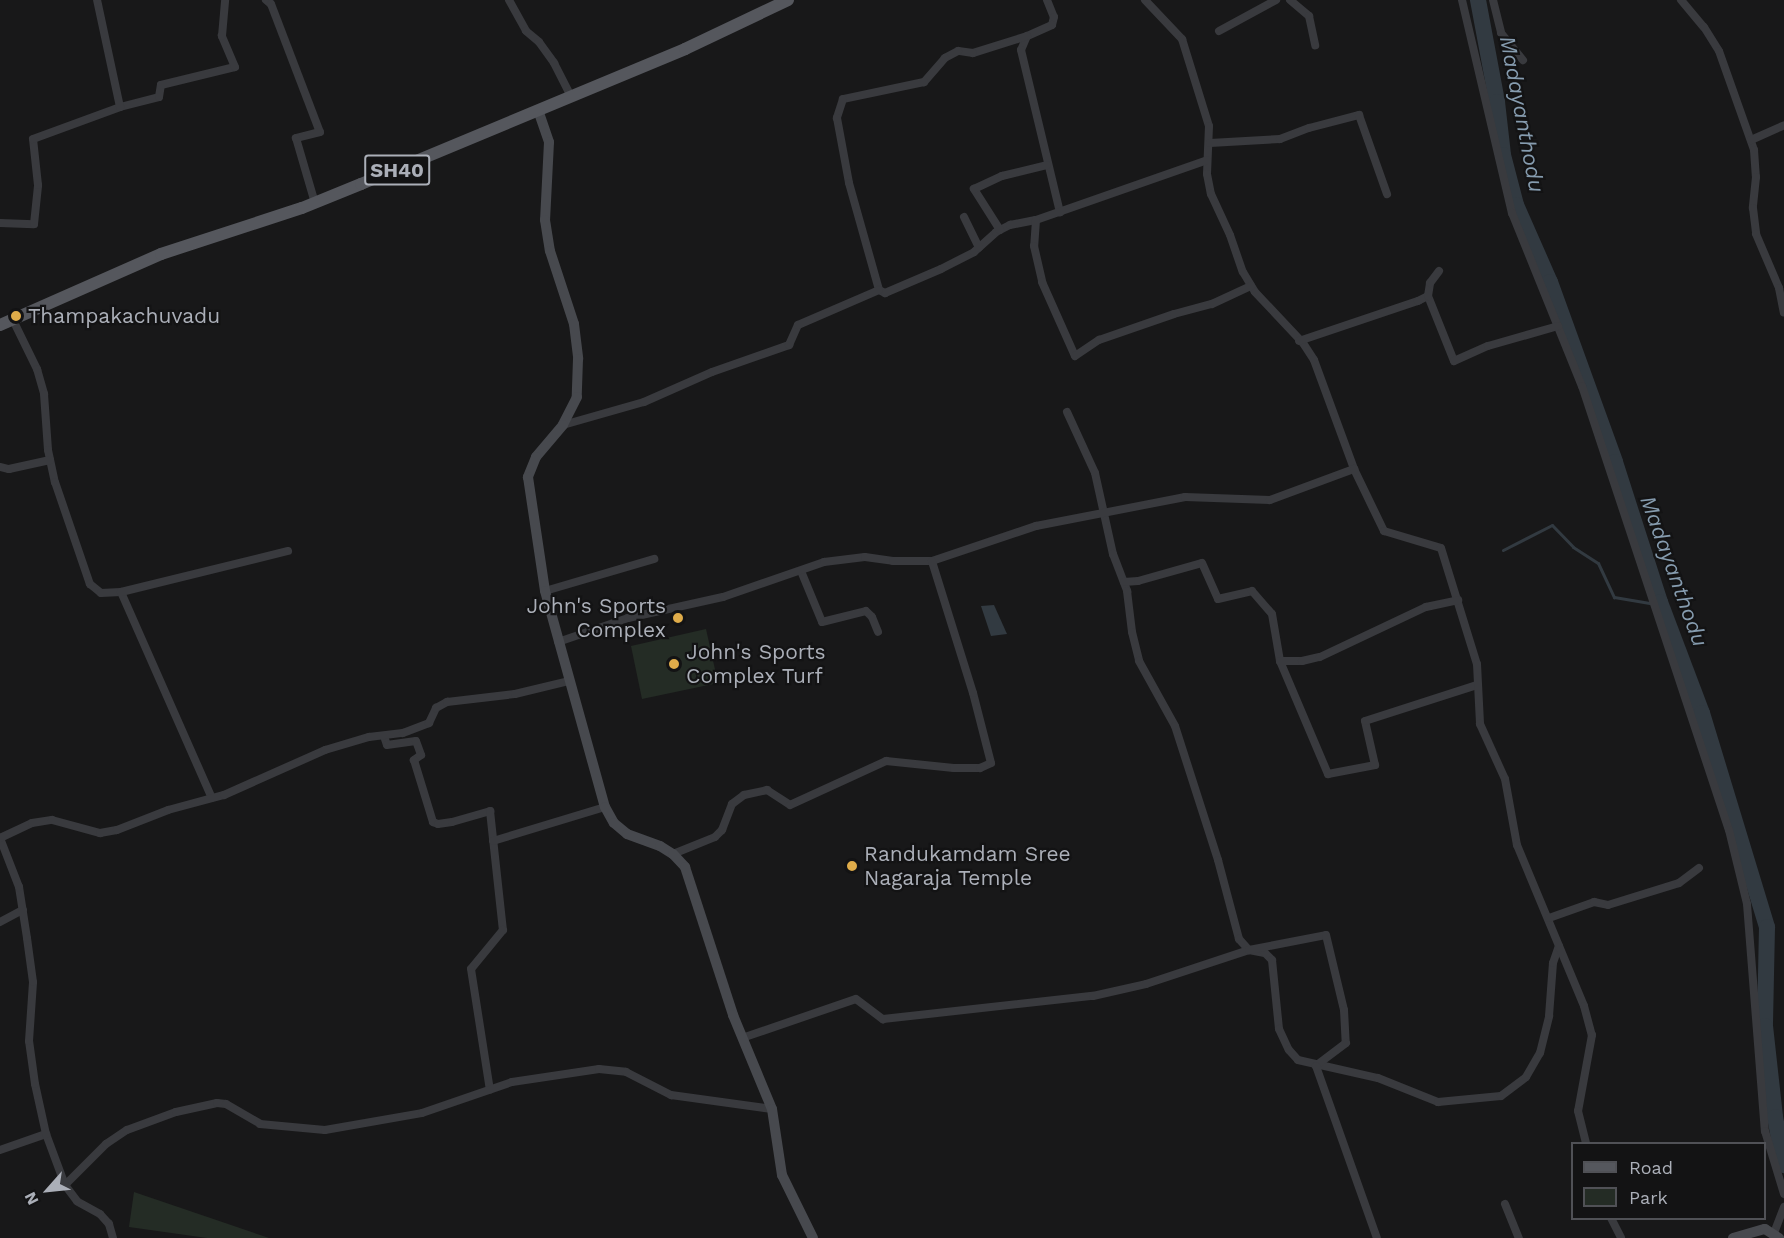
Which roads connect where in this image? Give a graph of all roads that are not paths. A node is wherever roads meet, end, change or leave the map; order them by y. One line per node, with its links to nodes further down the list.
1 (97, 0): 18 (street)
2 (225, 0): 18 (street)
3 (266, 0): 26 (street)
4 (509, 0): 17 (street)
5 (788, 0): 17 (main road, SH40)
6 (1047, 0): 14 (street)
7 (1145, 0): 22 (street)
8 (1276, 0): 13 (street)
9 (1290, 0): 15 (street)
10 (1462, 0): 41 (street)
11 (1493, 0): 16 (street)
12 (1681, 0): 21 (street)
13 (1219, 31)
14 (1027, 36): 24 (street); 35 (street)
15 (1315, 45)
16 (1523, 60)
17 (571, 97): 19 (main road, SH40)
18 (120, 107): 30 (street)
19 (538, 110): 26 (main road, SH40); 44 (street)
20 (1784, 125): 21 (street)
21 (1751, 140): 37 (street)
22 (1210, 143): 23 (street); 25 (street)
23 (1207, 160): 27 (street); 34 (street)
24 (1047, 165): 27 (street); 31 (street)
25 (1386, 194)
26 (315, 203): 39 (main road, SH40)
27 (1060, 212): 29 (street)
28 (964, 218): 32 (street)
29 (1036, 220): 31 (street); 34 (street)
30 (0, 223)
31 (1000, 230): 32 (street)
32 (979, 248): 35 (street)
33 (1439, 271): 36 (street)
34 (1251, 286): 42 (street)
35 (879, 290): 44 (street)
36 (1428, 296): 41 (street); 42 (street)
37 (1782, 299): 38 (street)
38 (1784, 313)
39 (13, 320): 40 (main road, SH40); 45 (street)
40 (0, 325)
41 (1558, 326): 81 (street)
42 (1299, 341): 47 (street)
43 (1067, 412): 48 (street)
44 (563, 425): 54 (street)
45 (50, 460): 46 (street); 55 (street)
46 (0, 467)
47 (1354, 469): 48 (street); 56 (street)
48 (1105, 511): 51 (street); 53 (street)
49 (288, 550): 55 (street)
50 (654, 559): 54 (street)
51 (932, 561): 52 (street); 66 (street)
52 (801, 571): 57 (street); 58 (street)
53 (1124, 582): 59 (street); 72 (street)
54 (545, 591): 58 (street)
55 (121, 592): 63 (street)
56 (1458, 600): 59 (street); 61 (street)
57 (878, 632)
58 (558, 642): 60 (street)
59 (1280, 661): 61 (street)
60 (569, 681): 62 (street); 64 (street)
61 (1477, 685): 69 (street)
62 (384, 736): 63 (street); 65 (street)
63 (212, 798): 68 (street)
64 (605, 807): 65 (street); 66 (street)
65 (493, 841): 75 (street)
66 (673, 854): 73 (street)
67 (1699, 868): 69 (street)
68 (23, 910): 70 (street); 77 (street)
69 (1549, 918): 71 (street)
70 (0, 922)
71 (1559, 946): 74 (street); 78 (street)
72 (1249, 950): 73 (street); 74 (street); 74 (street)
73 (742, 1038): 76 (street)
74 (1316, 1066): 88 (street)
75 (490, 1090): 76 (street); 80 (street)
76 (772, 1108): 87 (street)
77 (46, 1134): 79 (street); 80 (street)
78 (1586, 1142)
79 (0, 1150)
80 (65, 1185): 86 (street)
81 (1784, 1194)
82 (1505, 1204): 89 (street)
83 (1784, 1207): 85 (street)
84 (1612, 1220): 90 (street)
85 (1777, 1235): 91 (street)
86 (113, 1238)
87 (813, 1238)
88 (1377, 1238)
89 (1519, 1238)
90 (1621, 1238)
91 (1733, 1238)

